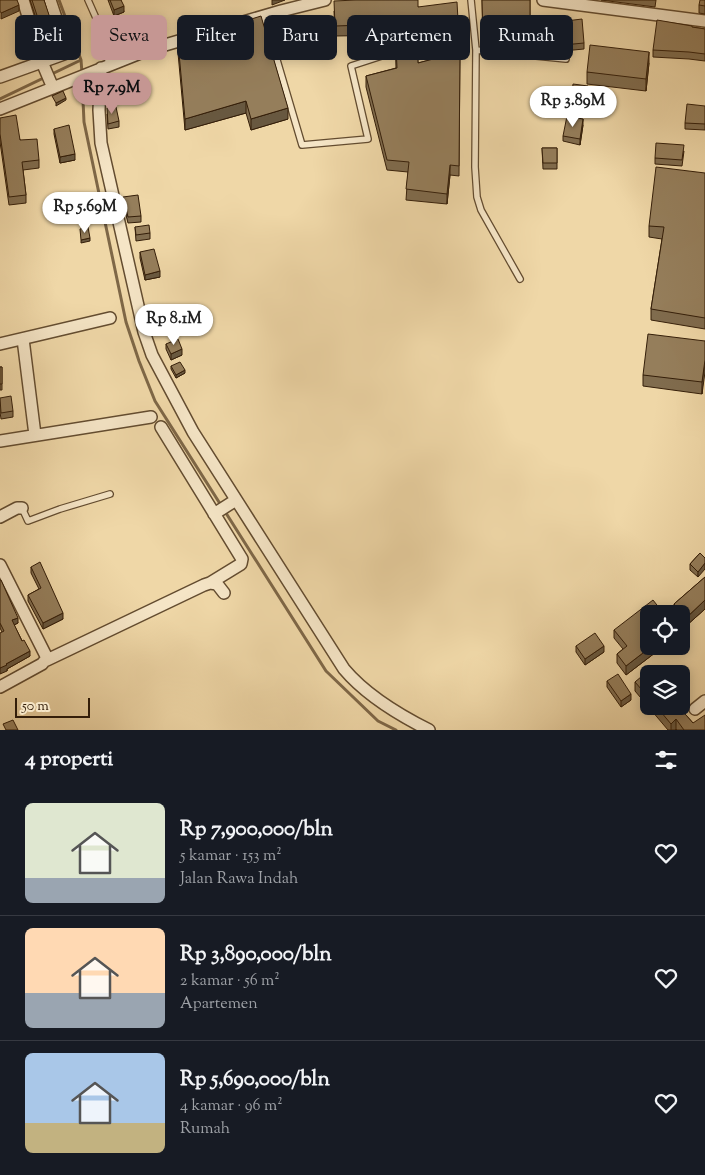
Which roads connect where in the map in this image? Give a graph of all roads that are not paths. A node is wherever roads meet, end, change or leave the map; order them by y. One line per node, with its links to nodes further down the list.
1 (23, 0): 15 (street)
2 (50, 0): 15 (street)
3 (88, 0): 16 (lane)
4 (324, 0): 8 (street)
5 (471, 0): 11 (lane)
6 (543, 0): 7 (street)
7 (565, 1): 10 (street)
8 (268, 15)
9 (264, 16): 16 (street)
10 (705, 21)
11 (476, 50): 12 (lane); 20 (lane)
12 (480, 50)
13 (277, 60): 14 (lane)
14 (370, 60)
15 (44, 64): 17 (street); 18 (street)
16 (101, 68): 18 (street); 29 (street)
17 (0, 77)
18 (52, 85): 19 (street)
19 (0, 109)
20 (520, 280)
21 (110, 318): 22 (street)
22 (23, 339): 23 (street); 26 (street)
23 (0, 344)
24 (151, 417): 26 (street)
25 (161, 427): 31 (street)
26 (35, 435): 27 (street)
27 (0, 441)
28 (110, 494): 30 (lane)
29 (232, 503): 31 (street); 40 (street)
30 (22, 508): 32 (street)
31 (214, 514): 34 (street)
32 (0, 517)
33 (0, 565): 36 (street)
34 (210, 583): 35 (street); 36 (street)
35 (224, 593)
36 (47, 660): 37 (street)
37 (0, 687)
38 (705, 701): 39 (street)
39 (695, 709)
40 (428, 730)

